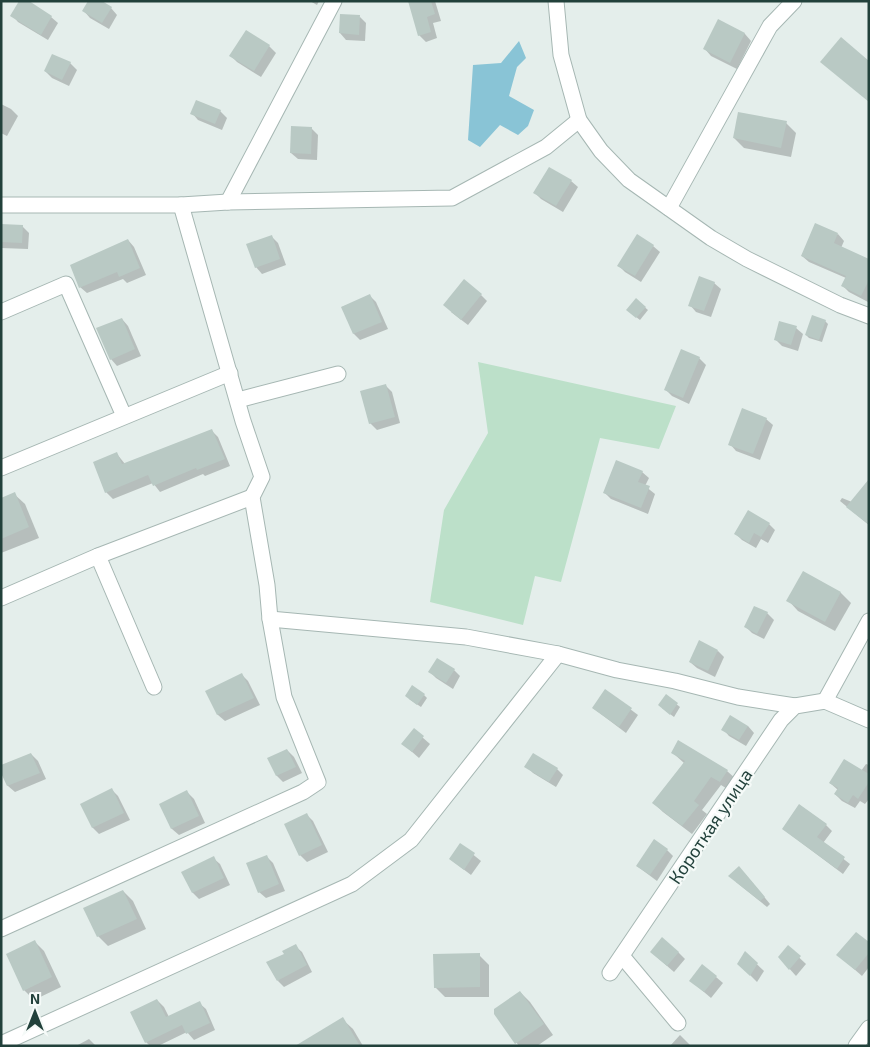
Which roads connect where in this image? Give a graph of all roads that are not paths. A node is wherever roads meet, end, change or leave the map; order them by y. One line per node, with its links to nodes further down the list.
1 (334, 1): 5 (street)
2 (556, 1): 4 (street)
3 (794, 1): 8 (street)
4 (579, 120): 5 (street); 8 (street)
5 (228, 202): 7 (street)
6 (1, 205): 7 (street)
7 (181, 205): 11 (street)
8 (669, 208): 10 (street)
9 (1, 312): 14 (street)
10 (869, 316)
11 (230, 373): 13 (street); 14 (street)
12 (338, 374): 13 (street)
13 (238, 400): 16 (street)
14 (124, 416): 15 (street)
15 (1, 468)
16 (252, 497): 17 (street); 19 (street)
17 (98, 556): 18 (street); 22 (street)
18 (1, 598)
19 (270, 619): 21 (street); 26 (street)
20 (869, 621): 23 (street)
21 (558, 654): 24 (street); 31 (street)
22 (154, 687)
23 (825, 701): 24 (street); 25 (street)
24 (795, 706): 27 (street, Короткая улица)
25 (869, 720)
26 (1, 929)
27 (622, 956): 28 (street, Короткая улица); 29 (street)
28 (610, 973)
29 (678, 1023)
30 (869, 1028): 32 (street)
31 (1, 1044)
32 (856, 1046)

